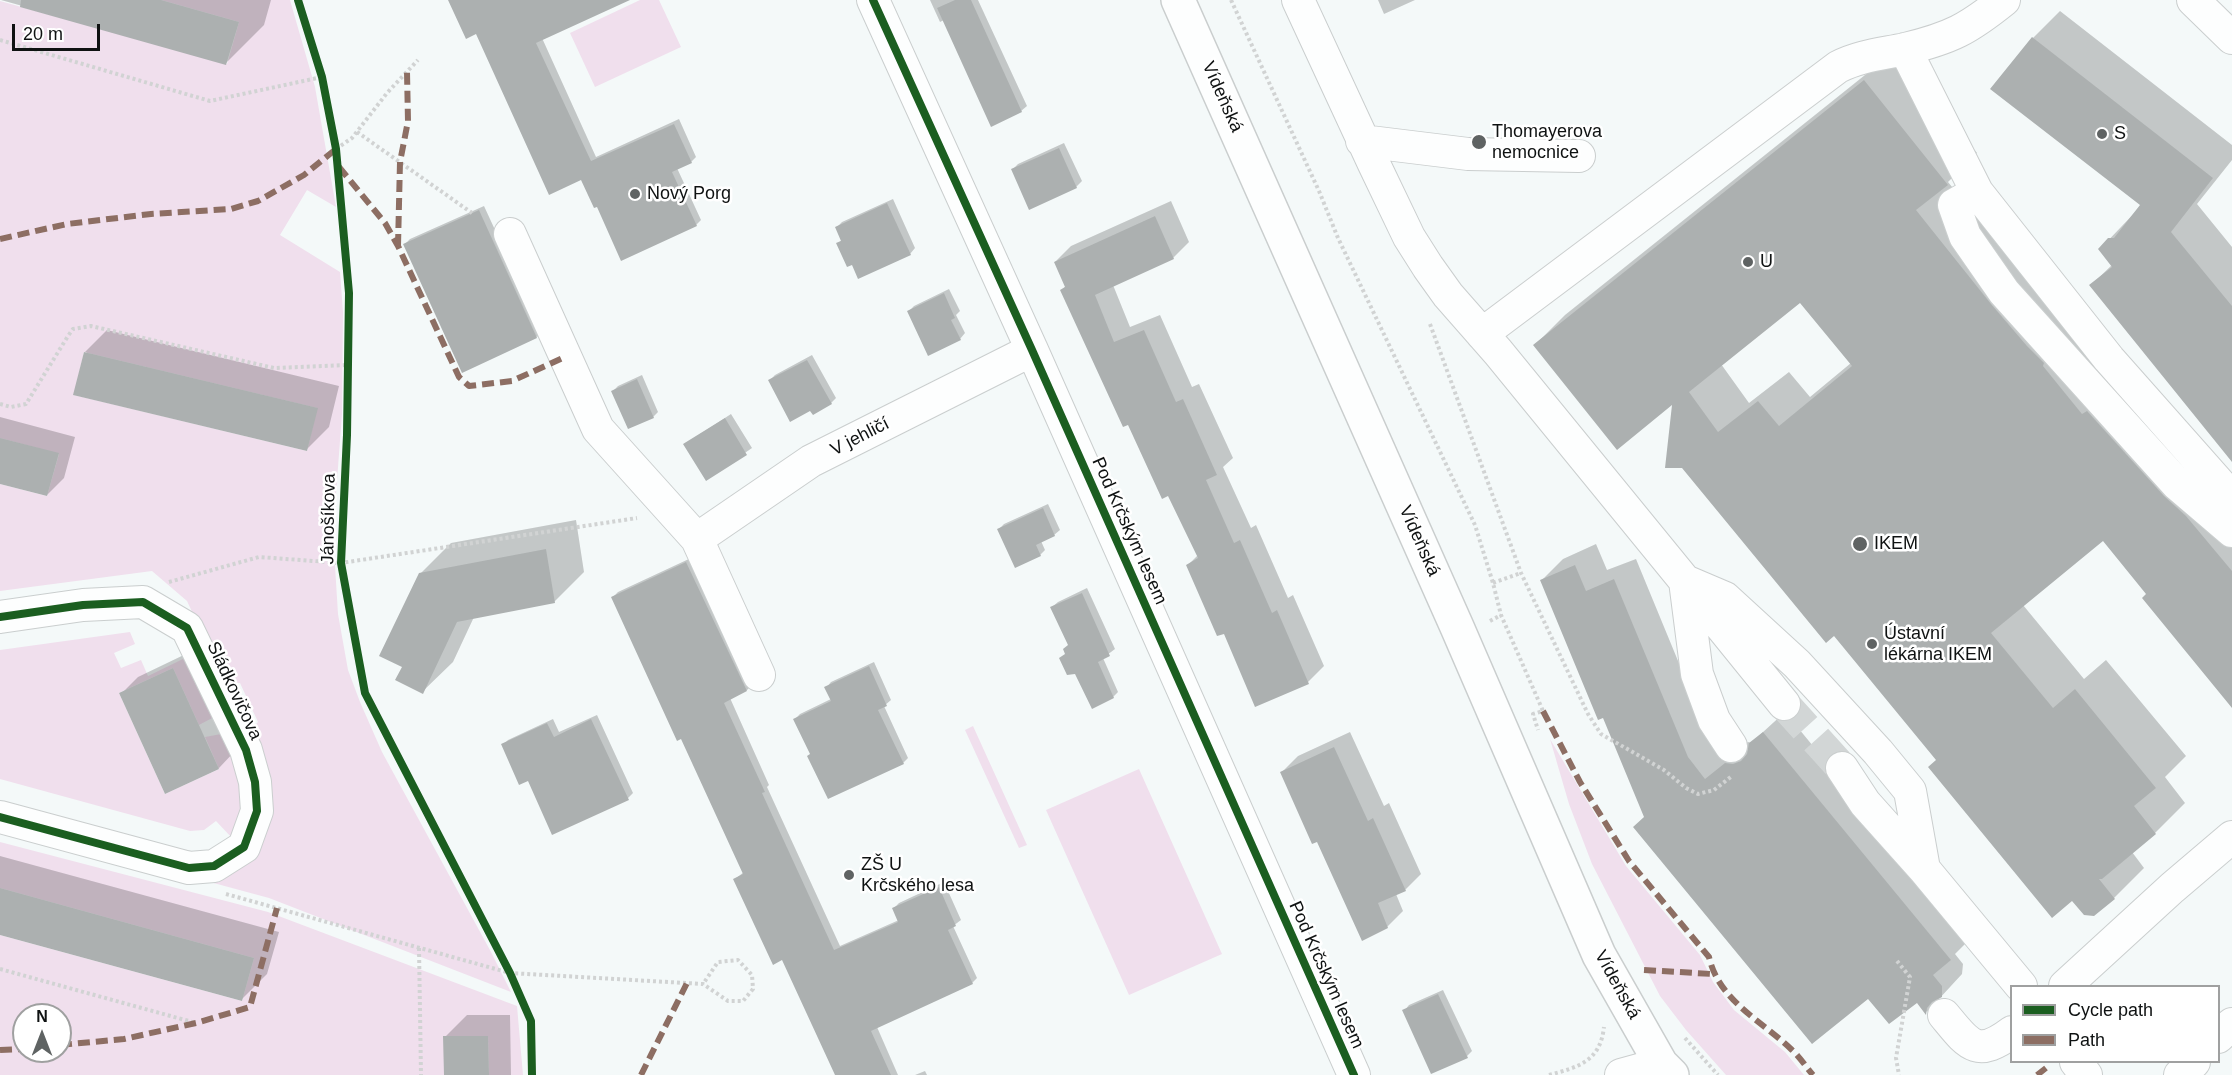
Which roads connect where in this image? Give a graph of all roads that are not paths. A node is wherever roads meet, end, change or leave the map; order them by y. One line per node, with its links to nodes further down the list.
1 (873, 0): 13 (street, Pod Krčským lesem)
2 (1178, 0): 34 (main road, Vídeňská)
3 (1298, 0): 8 (street)
4 (2004, 0): 7 (street)
5 (2193, 0): 6 (street)
6 (2232, 38)
7 (1905, 49): 10 (street); 12 (street)
8 (1362, 141): 9 (street); 12 (street)
9 (1579, 156)
10 (1977, 192): 14 (street); 15 (street)
11 (510, 234): 16 (street)
12 (1482, 333): 17 (street)
13 (1032, 350): 16 (street, V jehličí); 35 (street, Pod Krčským lesem)
14 (2232, 498)
15 (2232, 531)
16 (697, 539): 19 (street)
17 (1685, 581): 20 (street); 21 (street); 25 (street)
18 (0, 617): 23 (street, Sládkovičova)
19 (759, 675)
20 (1784, 704)
21 (1732, 761)
22 (1842, 768): 25 (street)
23 (0, 817)
24 (2232, 837): 27 (street)
25 (1924, 869): 26 (street)
26 (2019, 985)
27 (2067, 985)
28 (1944, 1015): 30 (street)
29 (2232, 1024): 31 (street)
30 (2010, 1033)
31 (2220, 1035)
32 (2077, 1063): 37 (street)
33 (2193, 1063): 38 (street)
34 (1666, 1069): 36 (street)
35 (1354, 1075)
36 (1621, 1075)
37 (2086, 1075)
38 (2180, 1075)

